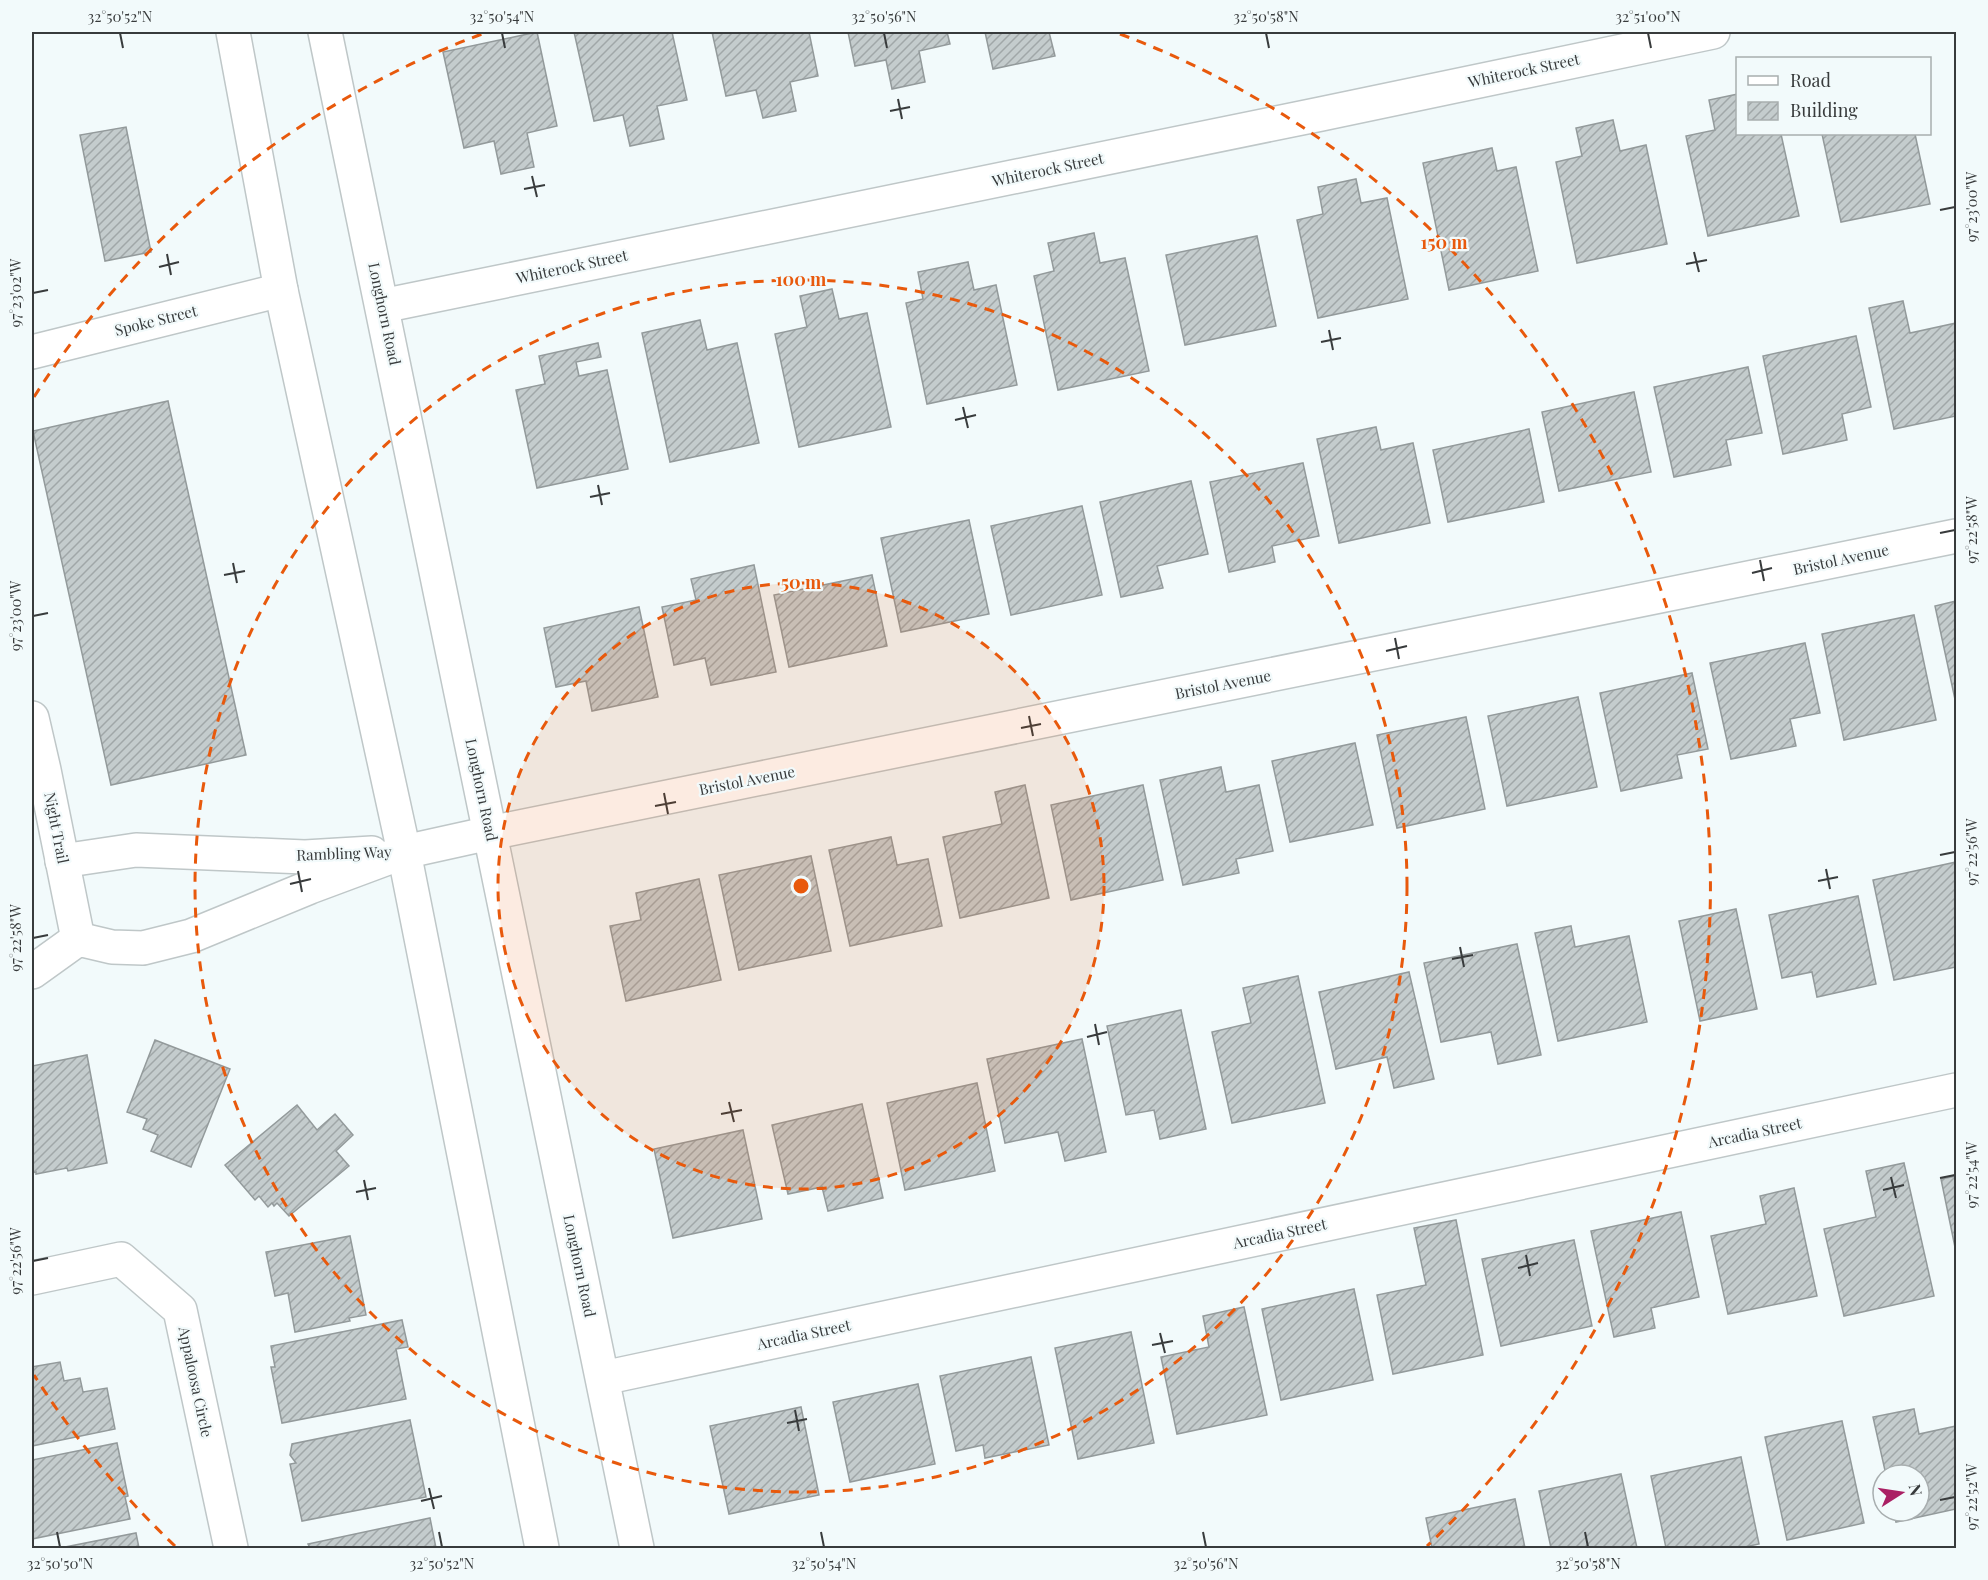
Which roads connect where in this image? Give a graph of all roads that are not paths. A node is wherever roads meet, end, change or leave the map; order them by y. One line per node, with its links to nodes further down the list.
1 (233, 32): 4 (street)
2 (324, 32): 5 (street, Longhorn Road)
3 (1713, 32): 5 (street, Whiterock Street)
4 (281, 290): 6 (street, Spoke Street); 10 (street)
5 (382, 306): 9 (street, Longhorn Road)
6 (32, 352)
7 (1956, 536): 9 (street, Bristol Avenue)
8 (32, 718): 11 (street, Night Trail)
9 (490, 834): 10 (street, Bristol Avenue); 16 (street, Longhorn Road)
10 (404, 852): 11 (street, Rambling Way); 12 (street, Rambling Way); 18 (street)
11 (62, 861): 12 (street, Night Trail)
12 (78, 939): 13 (street)
13 (32, 972)
14 (1956, 1090): 16 (street, Arcadia Street)
15 (32, 1278): 17 (street, Appaloosa Circle)
16 (603, 1378): 19 (street, Longhorn Road)
17 (231, 1548)
18 (542, 1548)
19 (637, 1548)

